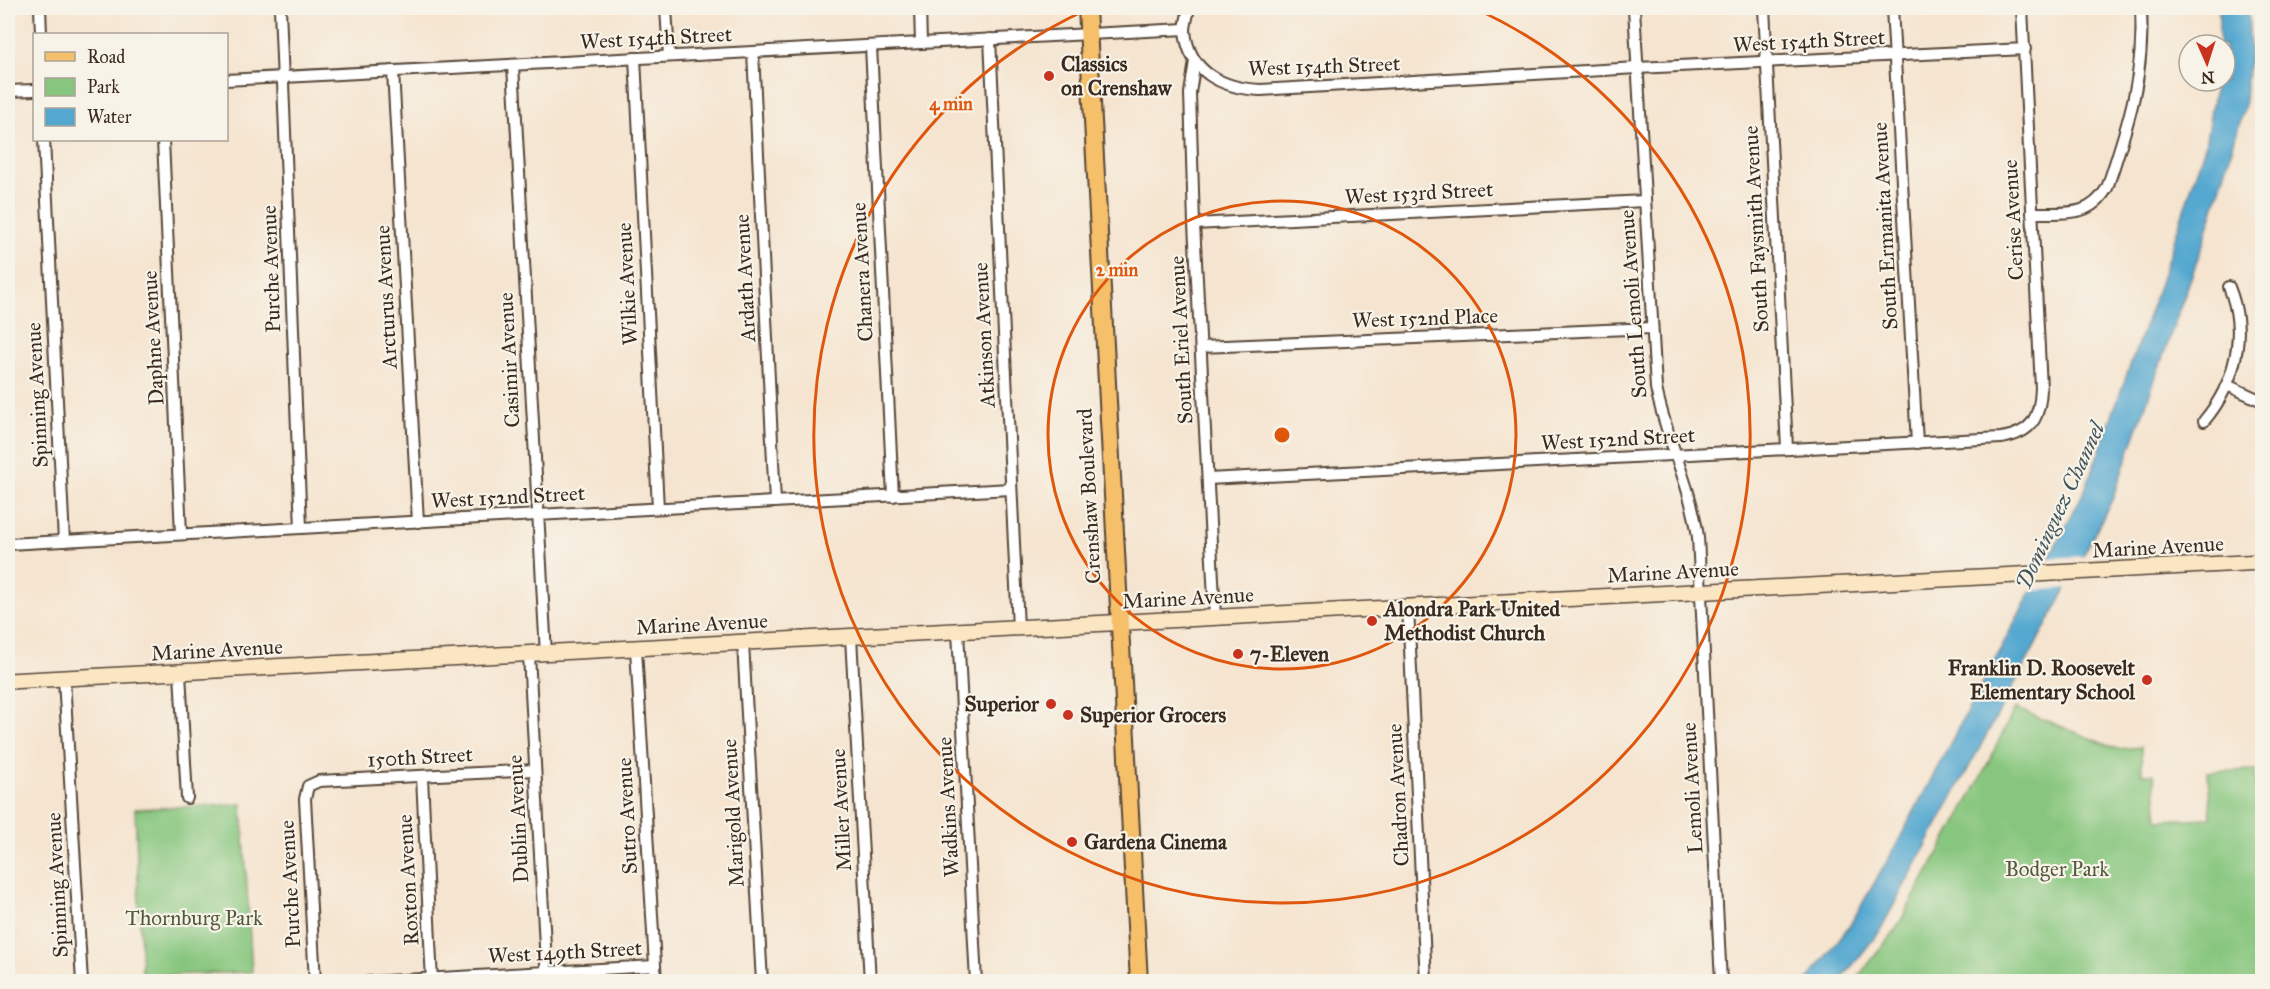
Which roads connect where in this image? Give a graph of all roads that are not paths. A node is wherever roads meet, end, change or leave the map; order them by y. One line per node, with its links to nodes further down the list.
1 (40, 8): 13 (street)
2 (280, 8): 28 (street, Purche Avenue)
3 (666, 8): 20 (street)
4 (920, 8): 16 (street)
5 (1087, 8): 14 (main road, Crenshaw Boulevard)
6 (1189, 8): 12 (street)
7 (1634, 8): 26 (street, South Lemoli Avenue)
8 (1764, 8): 24 (street, South Faysmith Avenue)
9 (1892, 8): 21 (street, South Ermanita Avenue)
10 (2022, 8): 18 (street, Cerise Avenue)
11 (2141, 8): 35 (street)
12 (1185, 29): 14 (street, West 154th Street); 23 (street)
13 (41, 33)
14 (1088, 34): 15 (street, West 154th Street); 62 (main road, Crenshaw Boulevard)
15 (990, 39): 16 (street, West 154th Street); 48 (street, Atkinson Avenue)
16 (921, 43): 17 (street, West 154th Street)
17 (871, 46): 19 (street, West 154th Street); 49 (street, Chanera Avenue)
18 (2025, 49): 21 (street, West 154th Street); 35 (street, Cerise Avenue)
19 (753, 52): 20 (street, West 154th Street); 50 (street, Ardath Avenue)
20 (669, 56): 22 (street, West 154th Street)
21 (1895, 56): 24 (street, West 154th Street); 44 (street, South Ermanita Avenue)
22 (635, 58): 25 (street, West 154th Street); 51 (street, Wilkie Avenue)
23 (1195, 61): 26 (street, West 154th Street); 36 (street, South Eriel Avenue)
24 (1767, 63): 26 (street, West 154th Street); 45 (street, South Faysmith Avenue)
25 (513, 65): 27 (street, West 154th Street); 52 (street, Casimir Avenue)
26 (1637, 68): 34 (street, South Lemoli Avenue)
27 (393, 71): 28 (street, West 154th Street); 53 (street, Arcturus Avenue)
28 (283, 77): 29 (street, West 154th Street); 54 (street, Purche Avenue)
29 (228, 80)
30 (33, 90): 31 (street)
31 (8, 91)
32 (44, 141): 56 (street, Spinning Avenue)
33 (163, 141): 55 (street, Daphne Avenue)
34 (1645, 201): 36 (street, West 153rd Street); 38 (street, South Lemoli Avenue)
35 (2032, 213): 43 (street, Cerise Avenue)
36 (1194, 224): 39 (street, South Eriel Avenue)
37 (2229, 287): 40 (street)
38 (1652, 328): 39 (street, West 152nd Place); 46 (street, South Lemoli Avenue)
39 (1201, 347): 47 (street, South Eriel Avenue)
40 (2227, 385): 41 (street); 42 (street)
41 (2262, 401)
42 (2204, 421)
43 (2028, 428): 44 (street, West 152nd Street)
44 (1917, 443): 45 (street, West 152nd Street)
45 (1787, 448): 46 (street, West 152nd Street)
46 (1675, 456): 47 (street, West 152nd Street); 59 (street, South Lemoli Avenue)
47 (1208, 478): 61 (street, South Eriel Avenue)
48 (1011, 489): 49 (street, West 152nd Street); 63 (street, Atkinson Avenue)
49 (892, 496): 50 (street, West 152nd Street)
50 (775, 502): 51 (street, West 152nd Street)
51 (658, 508): 52 (street, West 152nd Street)
52 (537, 515): 53 (street, West 152nd Street); 68 (street, Casimir Avenue)
53 (418, 522): 54 (street, West 152nd Street)
54 (301, 528): 55 (street, West 152nd Street)
55 (181, 534): 56 (street, West 152nd Street)
56 (64, 541): 57 (street, West 152nd Street)
57 (8, 544)
58 (2262, 562): 59 (main road, Marine Avenue)
59 (1701, 592): 60 (main road, Marine Avenue); 89 (street, Lemoli Avenue)
60 (1408, 607): 61 (main road, Marine Avenue); 88 (street, Chadron Avenue)
61 (1215, 617): 62 (main road, Marine Avenue)
62 (1118, 623): 63 (main road, Marine Avenue); 87 (main road, Crenshaw Boulevard)
63 (1018, 628): 64 (main road, Marine Avenue)
64 (958, 631): 65 (main road, Marine Avenue); 86 (street, Wadkins Avenue)
65 (851, 637): 66 (main road, Marine Avenue); 85 (street, Miller Avenue)
66 (743, 643): 67 (main road, Marine Avenue); 84 (street, Marigold Avenue)
67 (636, 649): 68 (main road, Marine Avenue); 77 (street, Sutro Avenue)
68 (546, 654): 69 (main road, Marine Avenue)
69 (529, 655): 70 (main road, Marine Avenue); 73 (street, Dublin Avenue)
70 (180, 673): 71 (main road, Marine Avenue); 76 (street)
71 (64, 679): 72 (main road, Marine Avenue); 80 (street, Spinning Avenue)
72 (8, 681)
73 (535, 770): 74 (street, 150th Street); 78 (street, Dublin Avenue)
74 (422, 777): 75 (street, 150th Street); 79 (street, Roxton Avenue)
75 (308, 786): 81 (street, Purche Avenue)
76 (187, 798)
77 (655, 966): 78 (street, West 149th Street); 83 (street, Sutro Avenue)
78 (546, 977): 79 (street, West 149th Street)
79 (432, 980): 82 (street, West 149th Street)
80 (82, 981)
81 (315, 981)
82 (368, 981)
83 (656, 981)
84 (762, 981)
85 (870, 981)
86 (976, 981)
87 (1139, 981)
88 (1426, 981)
89 (1721, 981)

